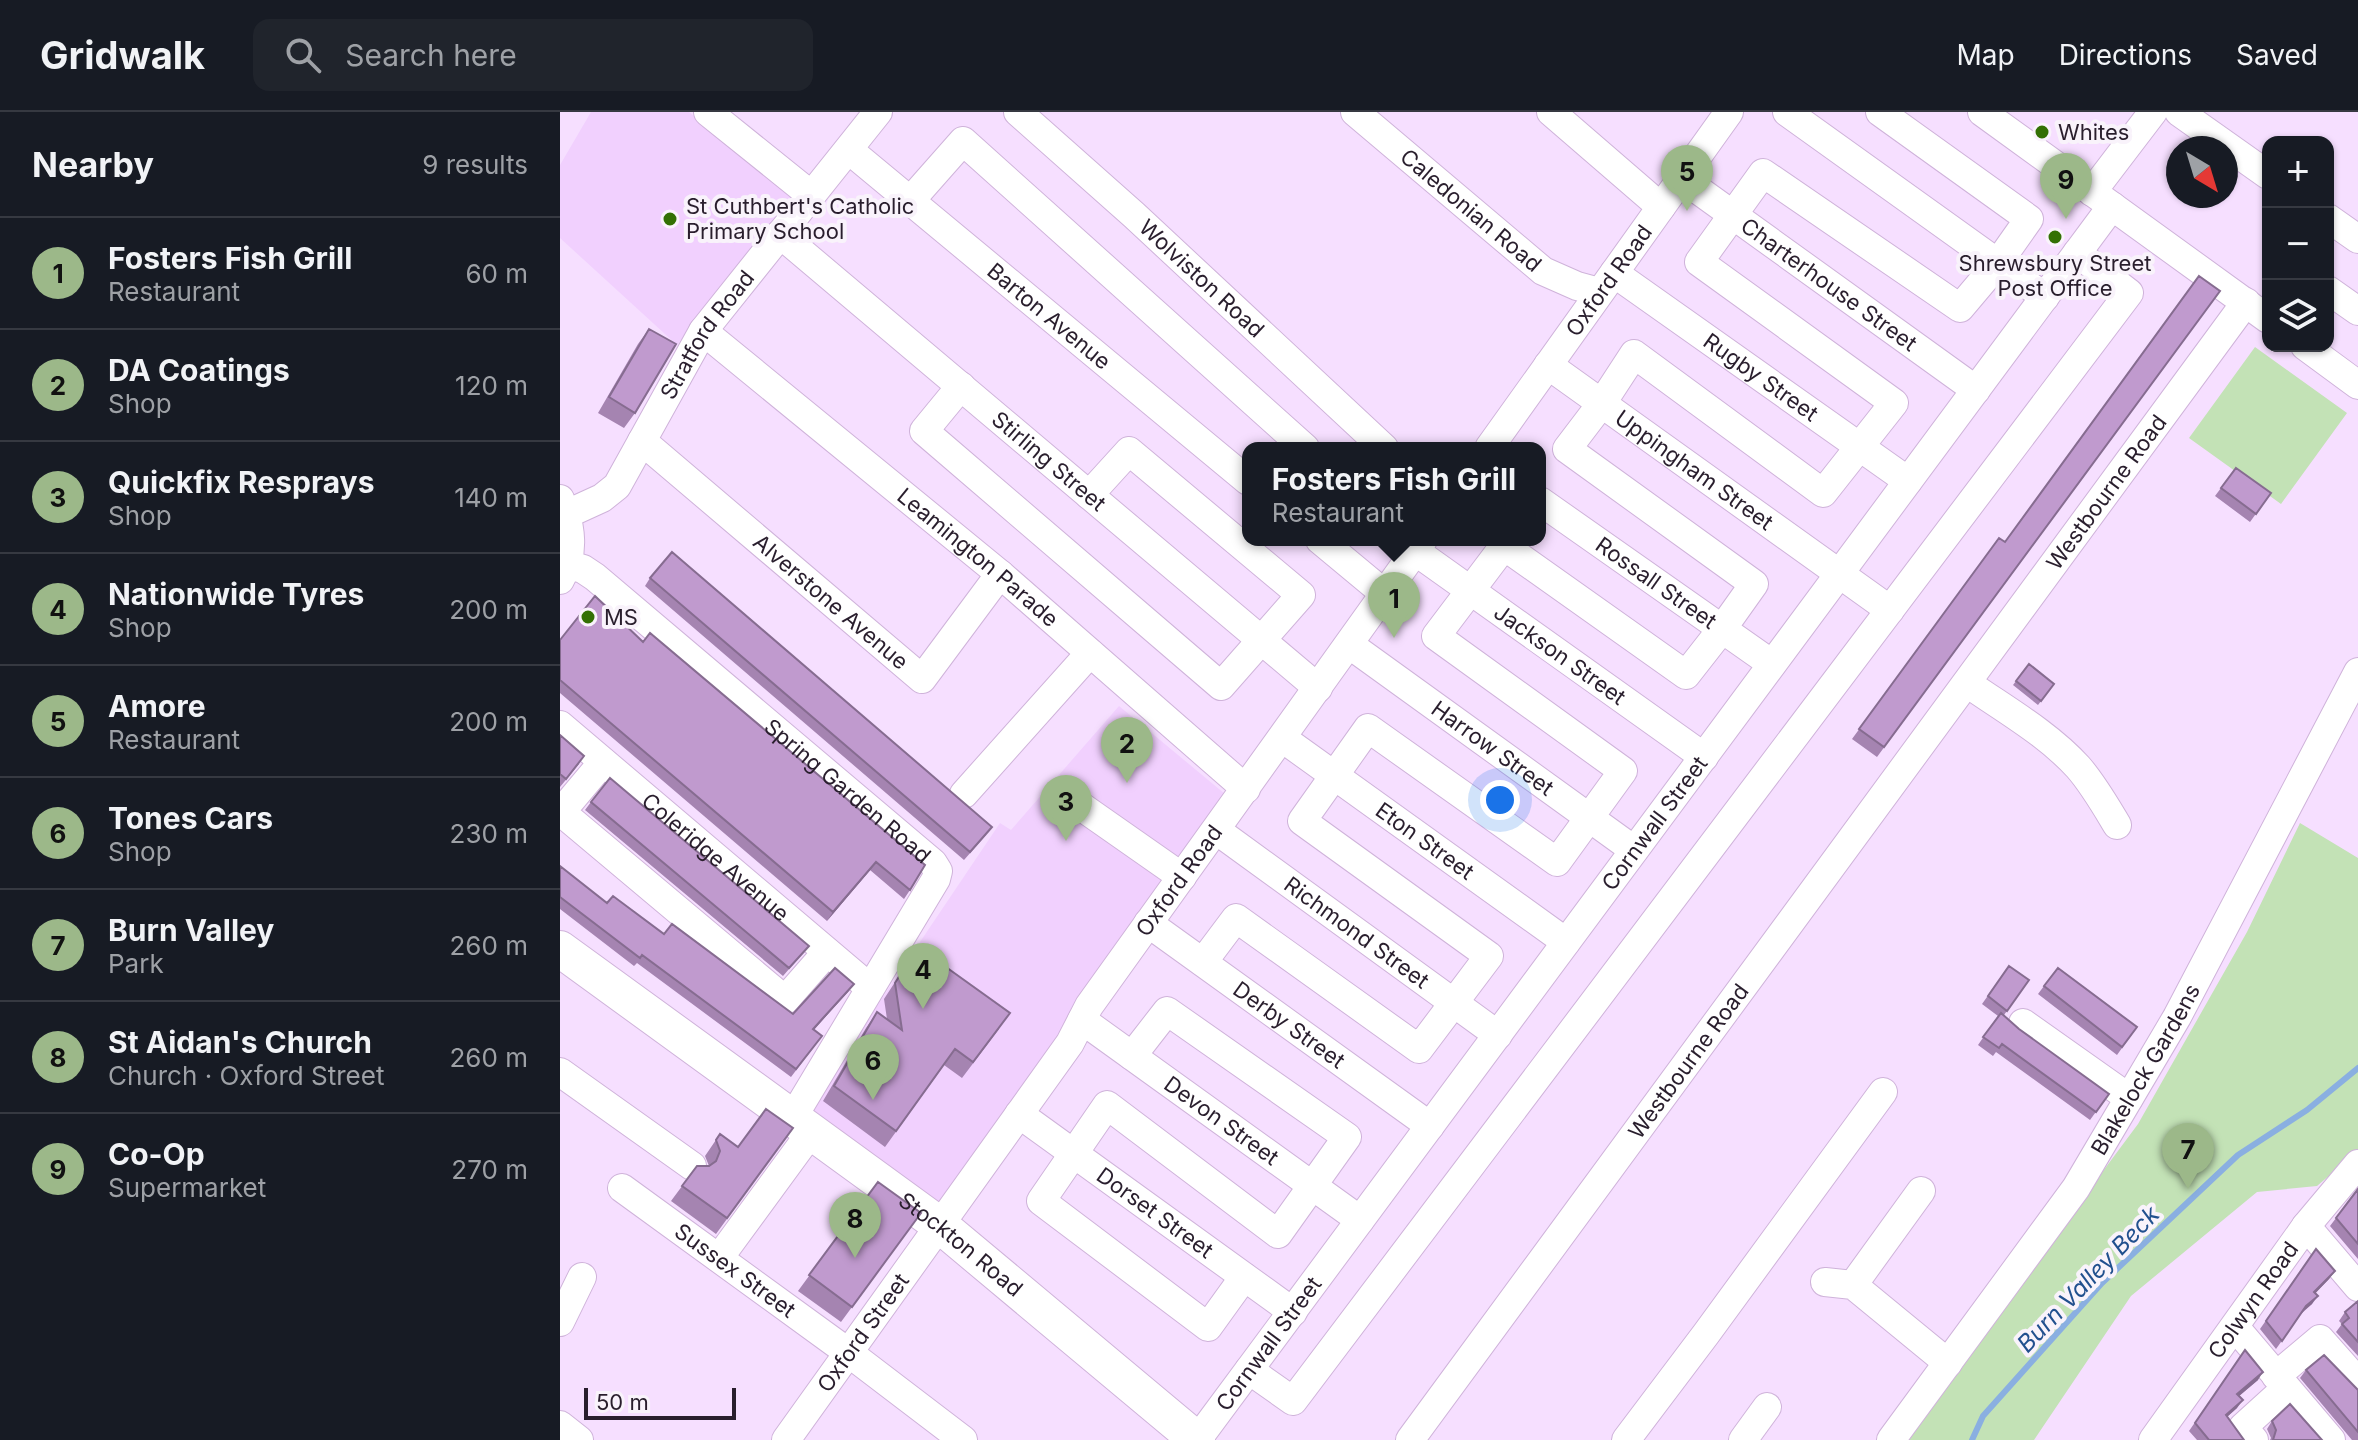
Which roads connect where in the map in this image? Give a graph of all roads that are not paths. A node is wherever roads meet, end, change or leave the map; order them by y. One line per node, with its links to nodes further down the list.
1 (708, 112): 15 (street)
2 (878, 112): 12 (street, Stratford Road)
3 (1018, 112): 39 (street, Wolviston Road)
4 (1355, 112): 25 (street, Caledonian Road)
5 (1551, 112): 18 (street)
6 (1729, 112): 14 (street, Oxford Road)
7 (1787, 112): 24 (street)
8 (1880, 112): 24 (street)
9 (1982, 112): 16 (street)
10 (2153, 112): 16 (street, Cornwall Street)
11 (2179, 112): 13 (street)
12 (849, 150): 15 (street, Stratford Road); 17 (street, Barton Avenue)
13 (2262, 171)
14 (1683, 179): 18 (street, Oxford Road); 19 (street, Charterhouse Street)
15 (811, 195): 21 (street, Stratford Road)
16 (2102, 199): 23 (street, Cornwall Street); 28 (street)
17 (910, 201): 38 (street); 42 (street, Barton Avenue)
18 (1661, 207): 25 (street, Oxford Road)
19 (1732, 214): 24 (street); 35 (street, Charterhouse Street); 41 (street)
20 (2334, 222): 22 (street)
21 (780, 234): 30 (street, Stratford Road); 34 (street, Stirling Street)
22 (2358, 239)
23 (2077, 253): 27 (street, Cornwall Street); 56 (street)
24 (1998, 263): 27 (street)
25 (1606, 282): 32 (street, Oxford Road); 41 (street, Rugby Street)
26 (2334, 294): 29 (street)
27 (2045, 297): 35 (street, Cornwall Street)
28 (2257, 311): 63 (street, Westbourne Road)
29 (2358, 311)
30 (703, 331): 37 (street, Stratford Road); 53 (street, Leamington Parade)
31 (2313, 352): 33 (street)
32 (1548, 365): 36 (street, Uppingham Street); 40 (street, Oxford Road)
33 (2358, 385)
34 (961, 386): 44 (street, Stirling Street); 58 (street)
35 (1976, 390): 43 (street, Cornwall Street)
36 (1602, 403): 41 (street); 52 (street, Uppingham Street); 57 (street)
37 (642, 441): 46 (street, Stratford Road); 53 (street, Alverstone Avenue)
38 (1298, 442)
39 (1378, 442)
40 (1493, 442)
41 (1860, 447): 43 (street, Rugby Street)
42 (1242, 476)
43 (1908, 481): 52 (street, Cornwall Street)
44 (1089, 495): 48 (street); 58 (street, Stirling Street)
45 (1546, 505): 57 (street, Rossall Street)
46 (563, 506): 51 (street)
47 (1242, 546): 58 (street)
48 (1242, 546)
49 (1327, 546): 55 (street)
50 (1419, 546): 54 (street, Jackson Street); 55 (street, Oxford Road)
51 (564, 573): 83 (street, Spring Garden Road)
52 (1840, 573): 56 (street, Uppingham Street); 61 (street, Cornwall Street)
53 (1000, 574): 60 (street, Leamington Parade)
54 (1471, 591): 57 (street); 67 (street, Jackson Street); 73 (street)
55 (1385, 594): 59 (street, Oxford Road)
56 (1890, 610): 113 (street)
57 (1722, 629): 61 (street, Rossall Street)
58 (1261, 640): 64 (street, Stirling Street)
59 (1350, 645): 64 (street, Oxford Road); 73 (street, Harrow Street)
60 (1090, 653): 70 (street, Leamington Parade); 71 (street)
61 (1772, 664): 67 (street, Cornwall Street)
62 (2358, 672): 91 (street, Blakelock Gardens)
63 (1967, 683): 74 (street); 123 (street, Westbourne Road)
64 (1318, 688): 66 (street, Oxford Road)
65 (560, 725): 68 (street, Coleridge Avenue)
66 (1282, 738): 69 (street, Eton Street); 70 (street, Oxford Road)
67 (1704, 757): 76 (street, Cornwall Street)
68 (603, 762): 81 (street, Coleridge Avenue); 81 (street)
69 (1334, 775): 73 (street); 79 (street, Eton Street); 84 (street)
70 (1246, 789): 75 (street, Oxford Road)
71 (964, 794)
72 (1072, 800): 77 (street)
73 (1589, 817): 76 (street, Harrow Street)
74 (2117, 825)
75 (1216, 830): 77 (street, Oxford Road); 84 (street, Richmond Street)
76 (1634, 850): 79 (street, Cornwall Street)
77 (1182, 877): 78 (street, Oxford Road)
78 (1148, 923): 82 (street, Derby Street); 85 (street, Oxford Road)
79 (1566, 942): 87 (street, Cornwall Street)
80 (560, 949): 93 (main road, Stockton Road)
81 (827, 952): 83 (street, Coleridge Avenue)
82 (1203, 962): 84 (street); 94 (street, Derby Street)
83 (870, 988): 93 (street, Spring Garden Road)
84 (1454, 1003): 87 (street, Richmond Street)
85 (1082, 1020): 88 (street, Devon Street); 92 (street, Oxford Road)
86 (2023, 1023): 91 (street)
87 (1498, 1035): 94 (street, Cornwall Street)
88 (1132, 1056): 98 (street, Devon Street); 98 (street)
89 (560, 1072): 97 (street)
90 (1883, 1092): 124 (street)
91 (2129, 1098): 112 (street, Blakelock Gardens)
92 (1019, 1114): 95 (street, Dorset Street); 102 (street, Oxford Road)
93 (803, 1124): 102 (main road, Stockton Road); 104 (street, Spring Garden Road)
94 (1430, 1126): 101 (street, Cornwall Street)
95 (1073, 1154): 98 (street); 106 (street, Dorset Street); 106 (street)
96 (2358, 1164): 103 (street, Colwyn Road)
97 (692, 1166)
98 (1314, 1186): 101 (street, Devon Street)
99 (622, 1188): 104 (street, Sussex Street)
100 (1921, 1191): 112 (street)
101 (1360, 1220): 108 (street, Cornwall Street)
102 (941, 1226): 111 (street, Oxford Street); 122 (main road, Stockton Road)
103 (2306, 1226): 107 (street); 110 (street, Colwyn Road)
104 (719, 1258): 111 (street, Sussex Street)
105 (582, 1277): 109 (street)
106 (1244, 1277): 108 (street, Dorset Street)
107 (2358, 1287)
108 (1293, 1312): 113 (street, Cornwall Street)
109 (560, 1322)
110 (2235, 1327): 114 (street); 118 (street, Colwyn Road)
111 (849, 1353): 120 (street, Oxford Street); 121 (street, Sussex Street)
112 (1948, 1363): 126 (street, Blakelock Gardens)
113 (1249, 1370): 122 (street, Cornwall Street)
114 (2281, 1382): 115 (street); 127 (street); 128 (street)
115 (2358, 1382)
116 (1767, 1407): 125 (street)
117 (560, 1425): 119 (street)
118 (2165, 1434)
119 (579, 1440)
120 (786, 1440)
121 (963, 1440)
122 (1197, 1440)
123 (1410, 1440)
124 (1626, 1440)
125 (1743, 1440)
126 (1891, 1440)
127 (2254, 1440)
128 (2331, 1440)

